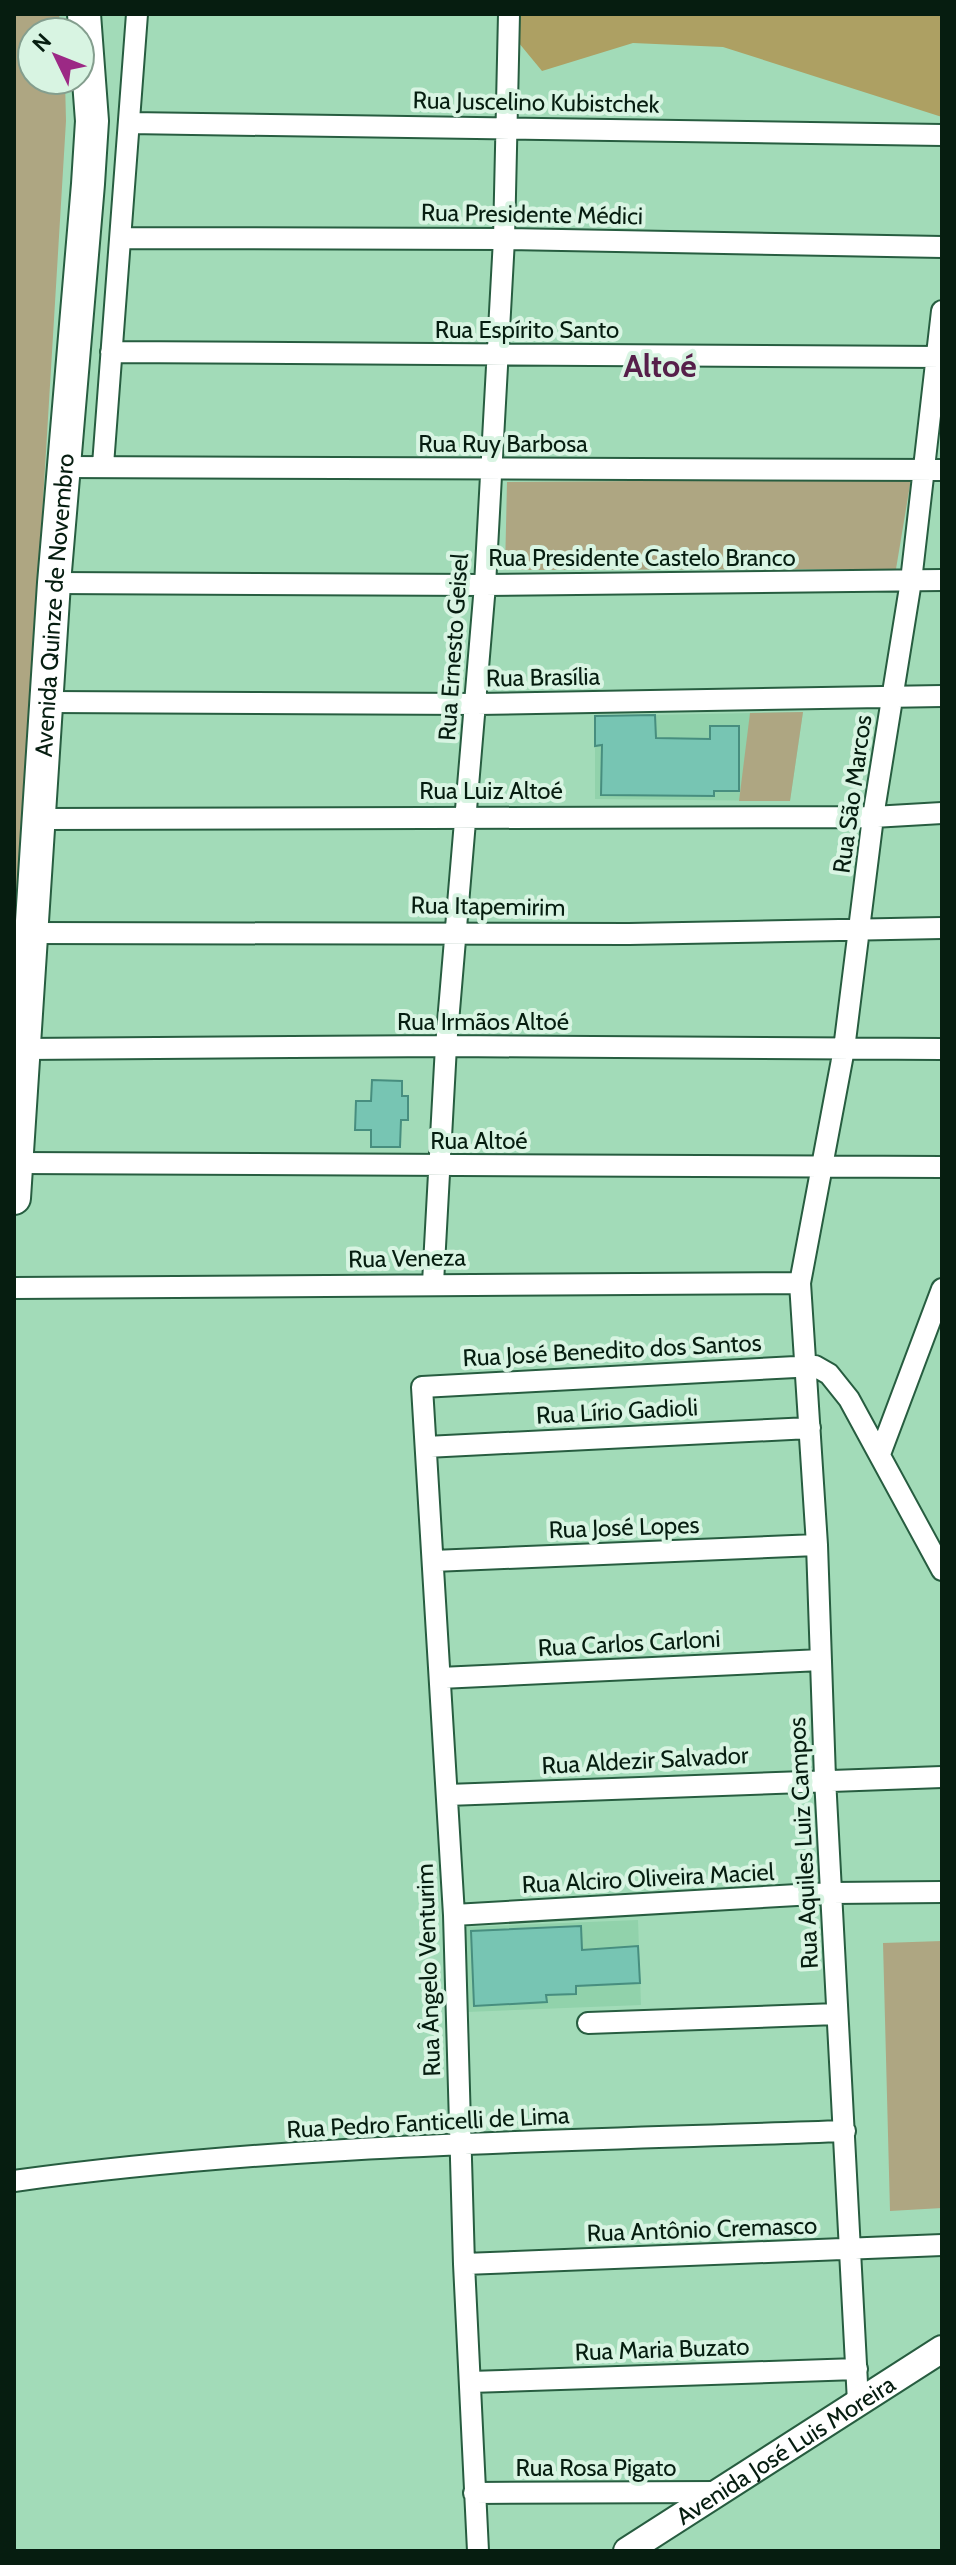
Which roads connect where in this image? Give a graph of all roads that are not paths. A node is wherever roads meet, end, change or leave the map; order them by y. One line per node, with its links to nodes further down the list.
1 (84, 14): 15 (main road, Avenida Quinze de Novembro)
2 (137, 14): 4 (street, Avenida Quinze de Novembro)
3 (509, 14): 5 (street, Rua Ernesto Geisel)
4 (129, 123): 5 (street, Rua Juscelino Kubistchek); 7 (street, Avenida Quinze de Novembro)
5 (504, 127): 6 (street, Rua Juscelino Kubistchek); 8 (street, Rua Ernesto Geisel)
6 (942, 135)
7 (122, 238): 8 (street, Rua Presidente Médici); 11 (street, Avenida Quinze de Novembro)
8 (504, 239): 9 (street, Rua Presidente Médici); 12 (street, Rua Ernesto Geisel)
9 (942, 247)
10 (942, 311): 13 (street, Rua São Marcos)
11 (111, 352): 12 (street, Rua Espírito Santo); 14 (street, Avenida Quinze de Novembro)
12 (498, 354): 13 (street, Rua Espírito Santo); 16 (street, Rua Ernesto Geisel)
13 (940, 357): 17 (street, Rua São Marcos)
14 (103, 465): 15 (street, Rua Ruy Barbosa); 16 (street, Rua Ruy Barbosa)
15 (63, 467): 20 (main road, Avenida Quinze de Novembro)
16 (489, 469): 17 (street, Rua Ruy Barbosa); 21 (street, Rua Ernesto Geisel)
17 (933, 470): 19 (street, Rua São Marcos)
18 (942, 580): 19 (street, Rua Presidente Castelo Branco)
19 (911, 581): 21 (street, Rua Presidente Castelo Branco); 23 (street, Rua São Marcos)
20 (54, 583): 21 (street, Rua Presidente Castelo Branco); 24 (main road, Avenida Quinze de Novembro)
21 (485, 585): 25 (street, Rua Ernesto Geisel)
22 (942, 696): 23 (street, Rua Brasília)
23 (891, 698): 25 (street, Rua Brasília); 28 (street, Rua São Marcos)
24 (49, 702): 25 (street, Rua Brasília); 29 (main road, Avenida Quinze de Novembro)
25 (477, 704): 27 (street, Rua Ernesto Geisel)
26 (942, 813): 28 (street, Rua Luiz Altoé)
27 (466, 815): 28 (street, Rua Luiz Altoé); 29 (street, Rua Luiz Altoé); 31 (street, Rua Ernesto Geisel)
28 (873, 817): 32 (street, Rua São Marcos)
29 (41, 819): 33 (main road, Avenida Quinze de Novembro)
30 (942, 928): 32 (street, Rua Itapemirim)
31 (457, 931): 32 (street, Rua Itapemirim); 33 (street, Rua Itapemirim); 34 (street, Rua Ernesto Geisel)
32 (861, 932): 36 (street, Rua São Marcos)
33 (32, 933): 35 (main road, Avenida Quinze de Novembro)
34 (446, 1046): 35 (street, Rua Irmãos Altoé); 36 (street, Rua Irmãos Altoé); 39 (street, Rua Ernesto Geisel)
35 (24, 1049): 38 (main road, Avenida Quinze de Novembro)
36 (844, 1049): 37 (street, Rua Irmãos Altoé); 40 (street, Rua São Marcos)
37 (942, 1049)
38 (16, 1163): 39 (street, Rua Altoé); 42 (main road, Avenida Quinze de Novembro)
39 (441, 1166): 40 (street, Rua Altoé); 43 (street, Rua Ernesto Geisel)
40 (823, 1167): 41 (street, Rua Altoé); 44 (street, Rua São Marcos)
41 (942, 1167)
42 (14, 1198)
43 (433, 1283): 44 (street, Rua Veneza); 45 (street, Rua Veneza)
44 (800, 1283): 47 (street, Rua Aquiles Luiz Campos)
45 (14, 1288)
46 (942, 1289): 51 (street)
47 (805, 1366): 48 (street, Rua José Benedito dos Santos); 49 (street, Rua Aquiles Luiz Campos); 51 (street)
48 (422, 1387): 50 (street, Rua Ângelo Venturim)
49 (810, 1428): 50 (street, Rua Lírio Gadioli); 52 (street, Rua Aquiles Luiz Campos)
50 (426, 1447): 53 (street, Rua Ângelo Venturim)
51 (880, 1454): 54 (street)
52 (817, 1545): 53 (street, Rua José Lopes); 55 (street, Rua Aquiles Luiz Campos)
53 (433, 1561): 56 (street, Rua Ângelo Venturim)
54 (942, 1570)
55 (821, 1660): 56 (street, Rua Carlos Carloni); 58 (street, Rua Aquiles Luiz Campos)
56 (440, 1678): 59 (street, Rua Ângelo Venturim)
57 (942, 1777): 58 (street, Rua Aldezir Salvador)
58 (825, 1778): 59 (street, Rua Aldezir Salvador); 61 (street, Rua Aquiles Luiz Campos)
59 (447, 1795): 62 (street, Rua Ângelo Venturim)
60 (942, 1892): 61 (street, Rua Alciro Oliveira Maciel)
61 (832, 1893): 62 (street, Rua Alciro Oliveira Maciel); 63 (street, Rua Aquiles Luiz Campos)
62 (454, 1915): 66 (street, Rua Ângelo Venturim)
63 (837, 2014): 64 (street); 65 (street, Rua Aquiles Luiz Campos)
64 (588, 2023)
65 (845, 2131): 66 (street, Rua Pedro Fanticelli de Lima); 69 (street, Rua Aquiles Luiz Campos)
66 (460, 2145): 67 (street, Rua Pedro Fanticelli de Lima); 70 (street, Rua Ângelo Venturim)
67 (14, 2181)
68 (942, 2245): 69 (street, Rua Antônio Cremasco)
69 (853, 2248): 70 (street, Rua Antônio Cremasco); 72 (street, Rua Aquiles Luiz Campos)
70 (464, 2264): 73 (street, Rua Ângelo Venturim)
71 (942, 2349): 74 (street, Avenida José Luis Moreira)
72 (857, 2369): 73 (street, Rua Maria Buzato); 74 (street, Rua Aquiles Luiz Campos)
73 (470, 2382): 76 (street, Rua Ângelo Venturim)
74 (858, 2402): 75 (street, Avenida José Luis Moreira)
75 (719, 2492): 76 (street, Rua Rosa Pigato); 78 (street, Avenida José Luis Moreira)
76 (474, 2493): 77 (street, Rua Ângelo Venturim)
77 (478, 2551)
78 (627, 2551)

